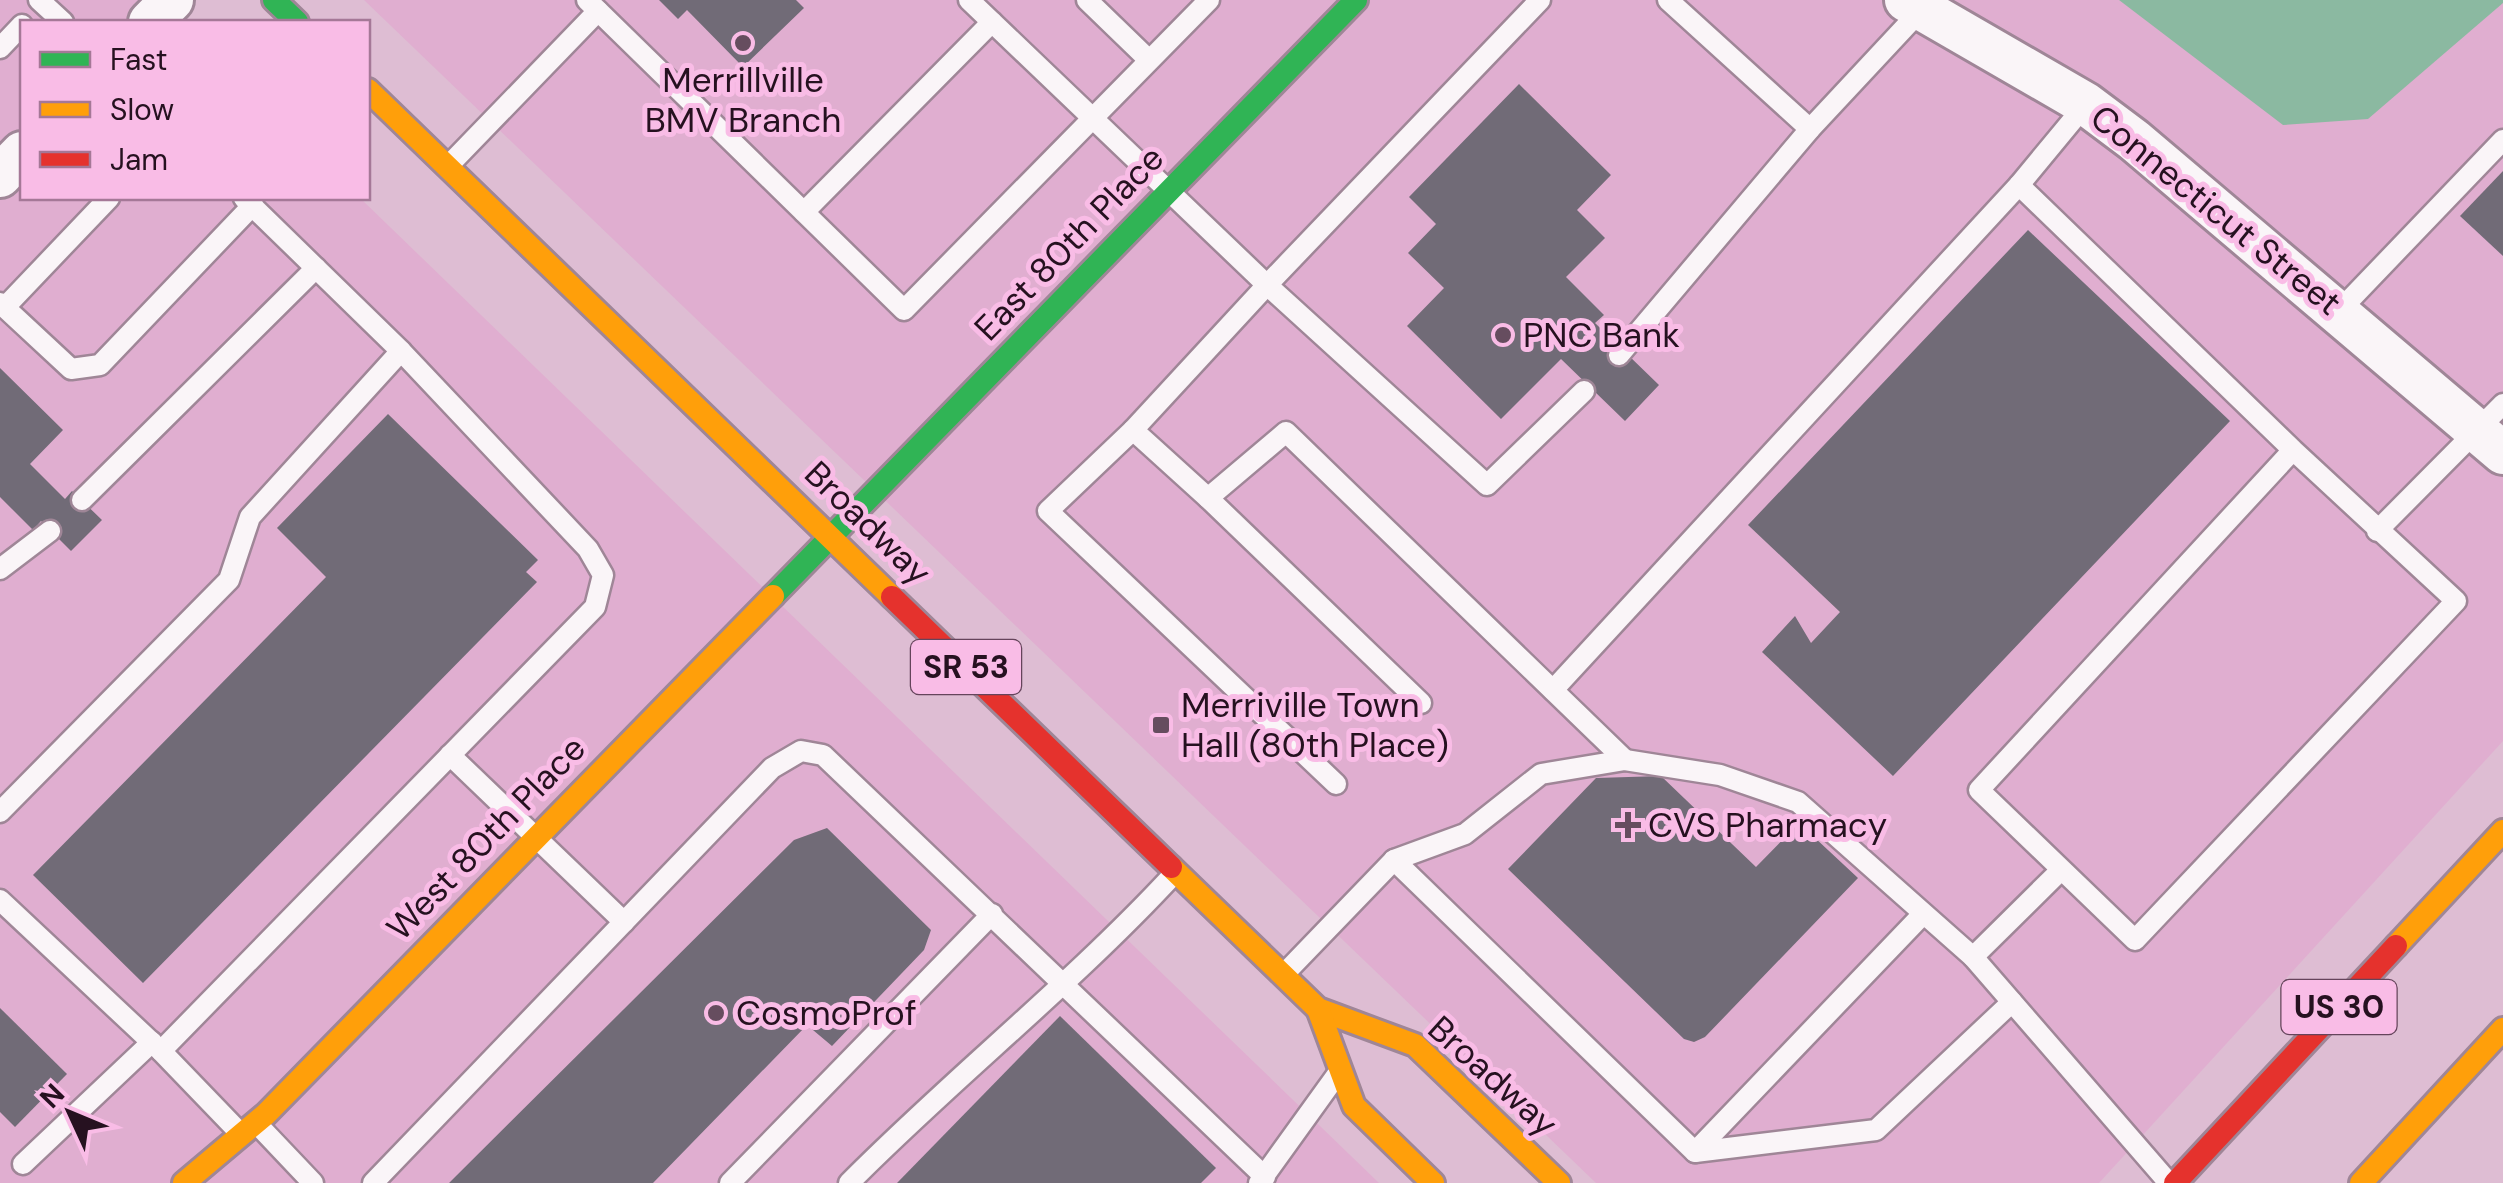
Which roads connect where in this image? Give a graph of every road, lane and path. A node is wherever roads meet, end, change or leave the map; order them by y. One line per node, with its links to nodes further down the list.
1 (172, 0): 13 (street)
2 (274, 0): 14 (main road)
3 (969, 0): 15 (lane)
4 (1087, 0): 18 (lane)
5 (1208, 0): 18 (lane)
6 (1356, 0): 28 (main road, East 80th Place)
7 (1540, 0): 33 (lane)
8 (1668, 0): 22 (lane)
9 (41, 2): 12 (lane)
10 (1914, 5): 20 (street, Connecticut Street); 22 (lane)
11 (593, 6): 25 (lane); 31 (lane)
12 (61, 20)
13 (152, 20)
14 (295, 20)
15 (992, 22): 21 (lane); 31 (lane)
16 (20, 28): 17 (lane)
17 (0, 48)
18 (1149, 60): 21 (lane)
19 (370, 92): 25 (main road, Broadway / SR 53)
20 (2086, 104): 27 (lane); 35 (street, Connecticut Street)
21 (1092, 119): 28 (lane); 31 (lane)
22 (1810, 130): 37 (lane)
23 (2503, 140): 35 (lane)
24 (20, 155): 26 (street)
25 (448, 167): 46 (main road, Broadway / SR 53)
26 (0, 176)
27 (2018, 185): 41 (lane); 48 (lane)
28 (1168, 191): 33 (lane); 46 (main road, East 80th Place)
29 (107, 200): 34 (lane)
30 (249, 202): 32 (lane); 34 (lane)
31 (804, 212)
32 (316, 268): 36 (lane); 43 (lane)
33 (1267, 285): 38 (lane); 40 (lane)
34 (2, 305)
35 (2340, 310): 39 (street, Connecticut Street)
36 (401, 351): 50 (lane); 53 (lane)
37 (1619, 355)
38 (1584, 390)
39 (2495, 429): 45 (lane)
40 (1133, 430): 42 (lane); 52 (lane)
41 (2292, 450): 45 (lane); 57 (lane)
42 (1208, 498): 48 (lane); 49 (lane)
43 (82, 500)
44 (50, 530): 47 (lane)
45 (2377, 531): 57 (lane)
46 (831, 535): 55 (main road, West 80th Place); 58 (main road, Broadway / SR 53)
47 (0, 570)
48 (1553, 690): 51 (lane)
49 (1420, 703)
50 (450, 755): 55 (lane); 69 (lane)
51 (1625, 760): 56 (lane); 61 (lane)
52 (1336, 784)
53 (0, 812)
54 (2503, 831): 82 (main road, US 30)
55 (535, 838): 62 (lane); 71 (main road, West 80th Place)
56 (1394, 860): 64 (lane); 72 (lane)
57 (2061, 870): 63 (lane)
58 (1175, 872): 64 (main road, Broadway / SR 53); 65 (lane)
59 (0, 900): 69 (lane)
60 (992, 914): 62 (lane); 65 (lane); 79 (lane)
61 (1924, 914): 63 (lane); 72 (lane)
62 (624, 922): 78 (lane)
63 (1973, 958): 66 (lane)
64 (1283, 975): 67 (main road, Broadway / SR 53)
65 (1062, 980): 74 (lane); 80 (lane)
66 (2012, 1002): 72 (lane); 82 (lane)
67 (1318, 1010): 70 (main road, Broadway / SR 53); 81 (main road, Broadway / SR 53)
68 (2503, 1029): 83 (main road)
69 (157, 1046): 71 (lane); 73 (lane)
70 (1340, 1070): 74 (lane); 75 (main road, Broadway / SR 53)
71 (248, 1129): 76 (main road, West 80th Place); 77 (lane)
72 (1696, 1152)
73 (23, 1164)
74 (1262, 1180)
75 (1428, 1182)
76 (184, 1183)
77 (313, 1183)
78 (374, 1183)
79 (730, 1183)
80 (848, 1183)
81 (1559, 1183)
82 (2172, 1183)
83 (2361, 1183)

